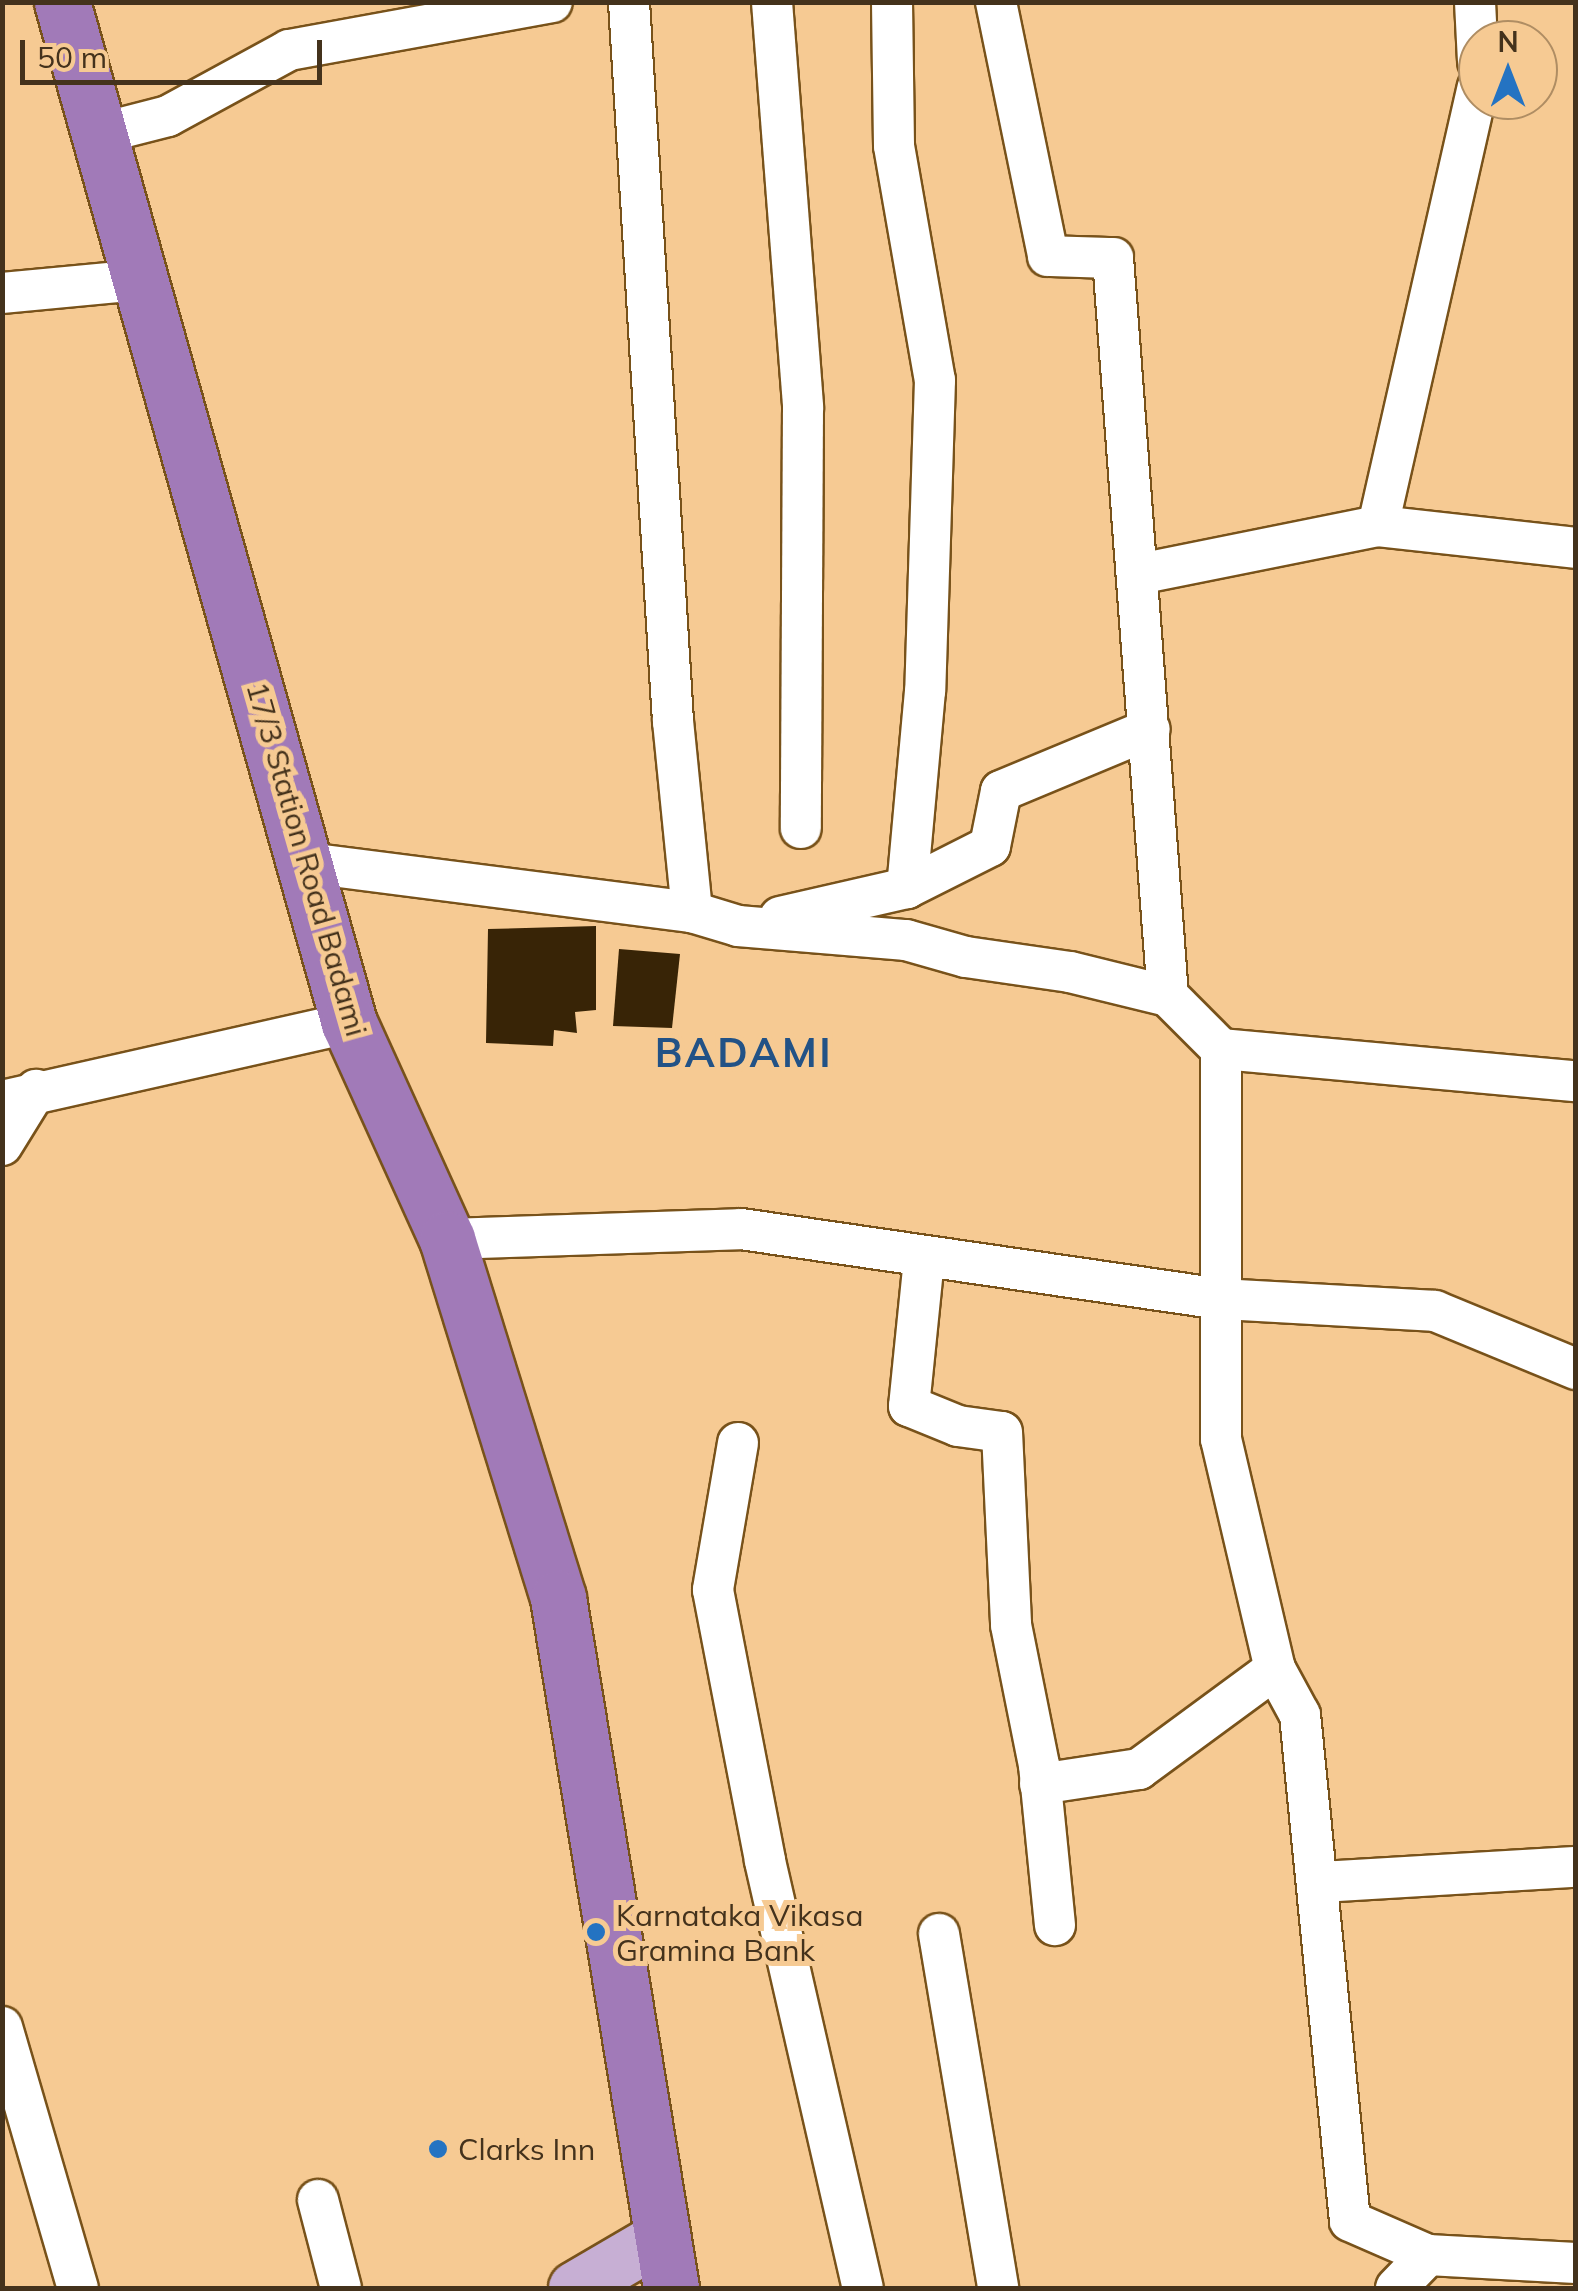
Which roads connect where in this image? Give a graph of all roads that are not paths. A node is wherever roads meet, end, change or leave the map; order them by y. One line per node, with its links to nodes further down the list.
1 (62, 2): 8 (highway, 17/3 Station Road Badami)
2 (552, 2): 8 (street)
3 (629, 2): 18 (street)
4 (772, 2): 15 (street)
5 (892, 2): 17 (street)
6 (996, 2): 13 (street)
7 (1470, 120): 11 (street)
8 (98, 134): 9 (highway, 17/3 Station Road Badami)
9 (138, 280): 10 (street); 16 (highway, 17/3 Station Road Badami)
10 (2, 293)
11 (1378, 526): 12 (street); 13 (street)
12 (1576, 548)
13 (1139, 574): 14 (street)
14 (1150, 729): 17 (street); 20 (street)
15 (801, 828)
16 (308, 864): 18 (street); 21 (highway, 17/3 Station Road Badami)
17 (907, 888): 19 (street)
18 (692, 912): 19 (street)
19 (738, 926): 20 (street)
20 (1168, 996): 22 (street)
21 (349, 1023): 24 (street); 26 (highway, 17/3 Station Road Badami)
22 (1221, 1049): 23 (street); 28 (street)
23 (1576, 1080)
24 (20, 1096): 25 (street)
25 (2, 1145)
26 (447, 1239): 27 (street); 41 (highway, 17/3 Station Road Badami)
27 (924, 1259): 28 (street); 32 (street)
28 (1221, 1299): 29 (street); 31 (street)
29 (1576, 1369)
30 (738, 1443): 46 (street)
31 (1275, 1669): 32 (street); 34 (street)
32 (1040, 1784): 35 (street)
33 (1576, 1867): 34 (street)
34 (1320, 1882): 40 (street)
35 (1055, 1925)
36 (939, 1934): 47 (street)
37 (2, 2027): 38 (street)
38 (20, 2150): 43 (street)
39 (318, 2200): 44 (street)
40 (1428, 2255): 42 (street); 48 (street)
41 (665, 2264): 45 (main road)
42 (1550, 2271)
43 (78, 2288)
44 (341, 2288)
45 (575, 2288)
46 (863, 2288)
47 (998, 2288)
48 (1396, 2288)

